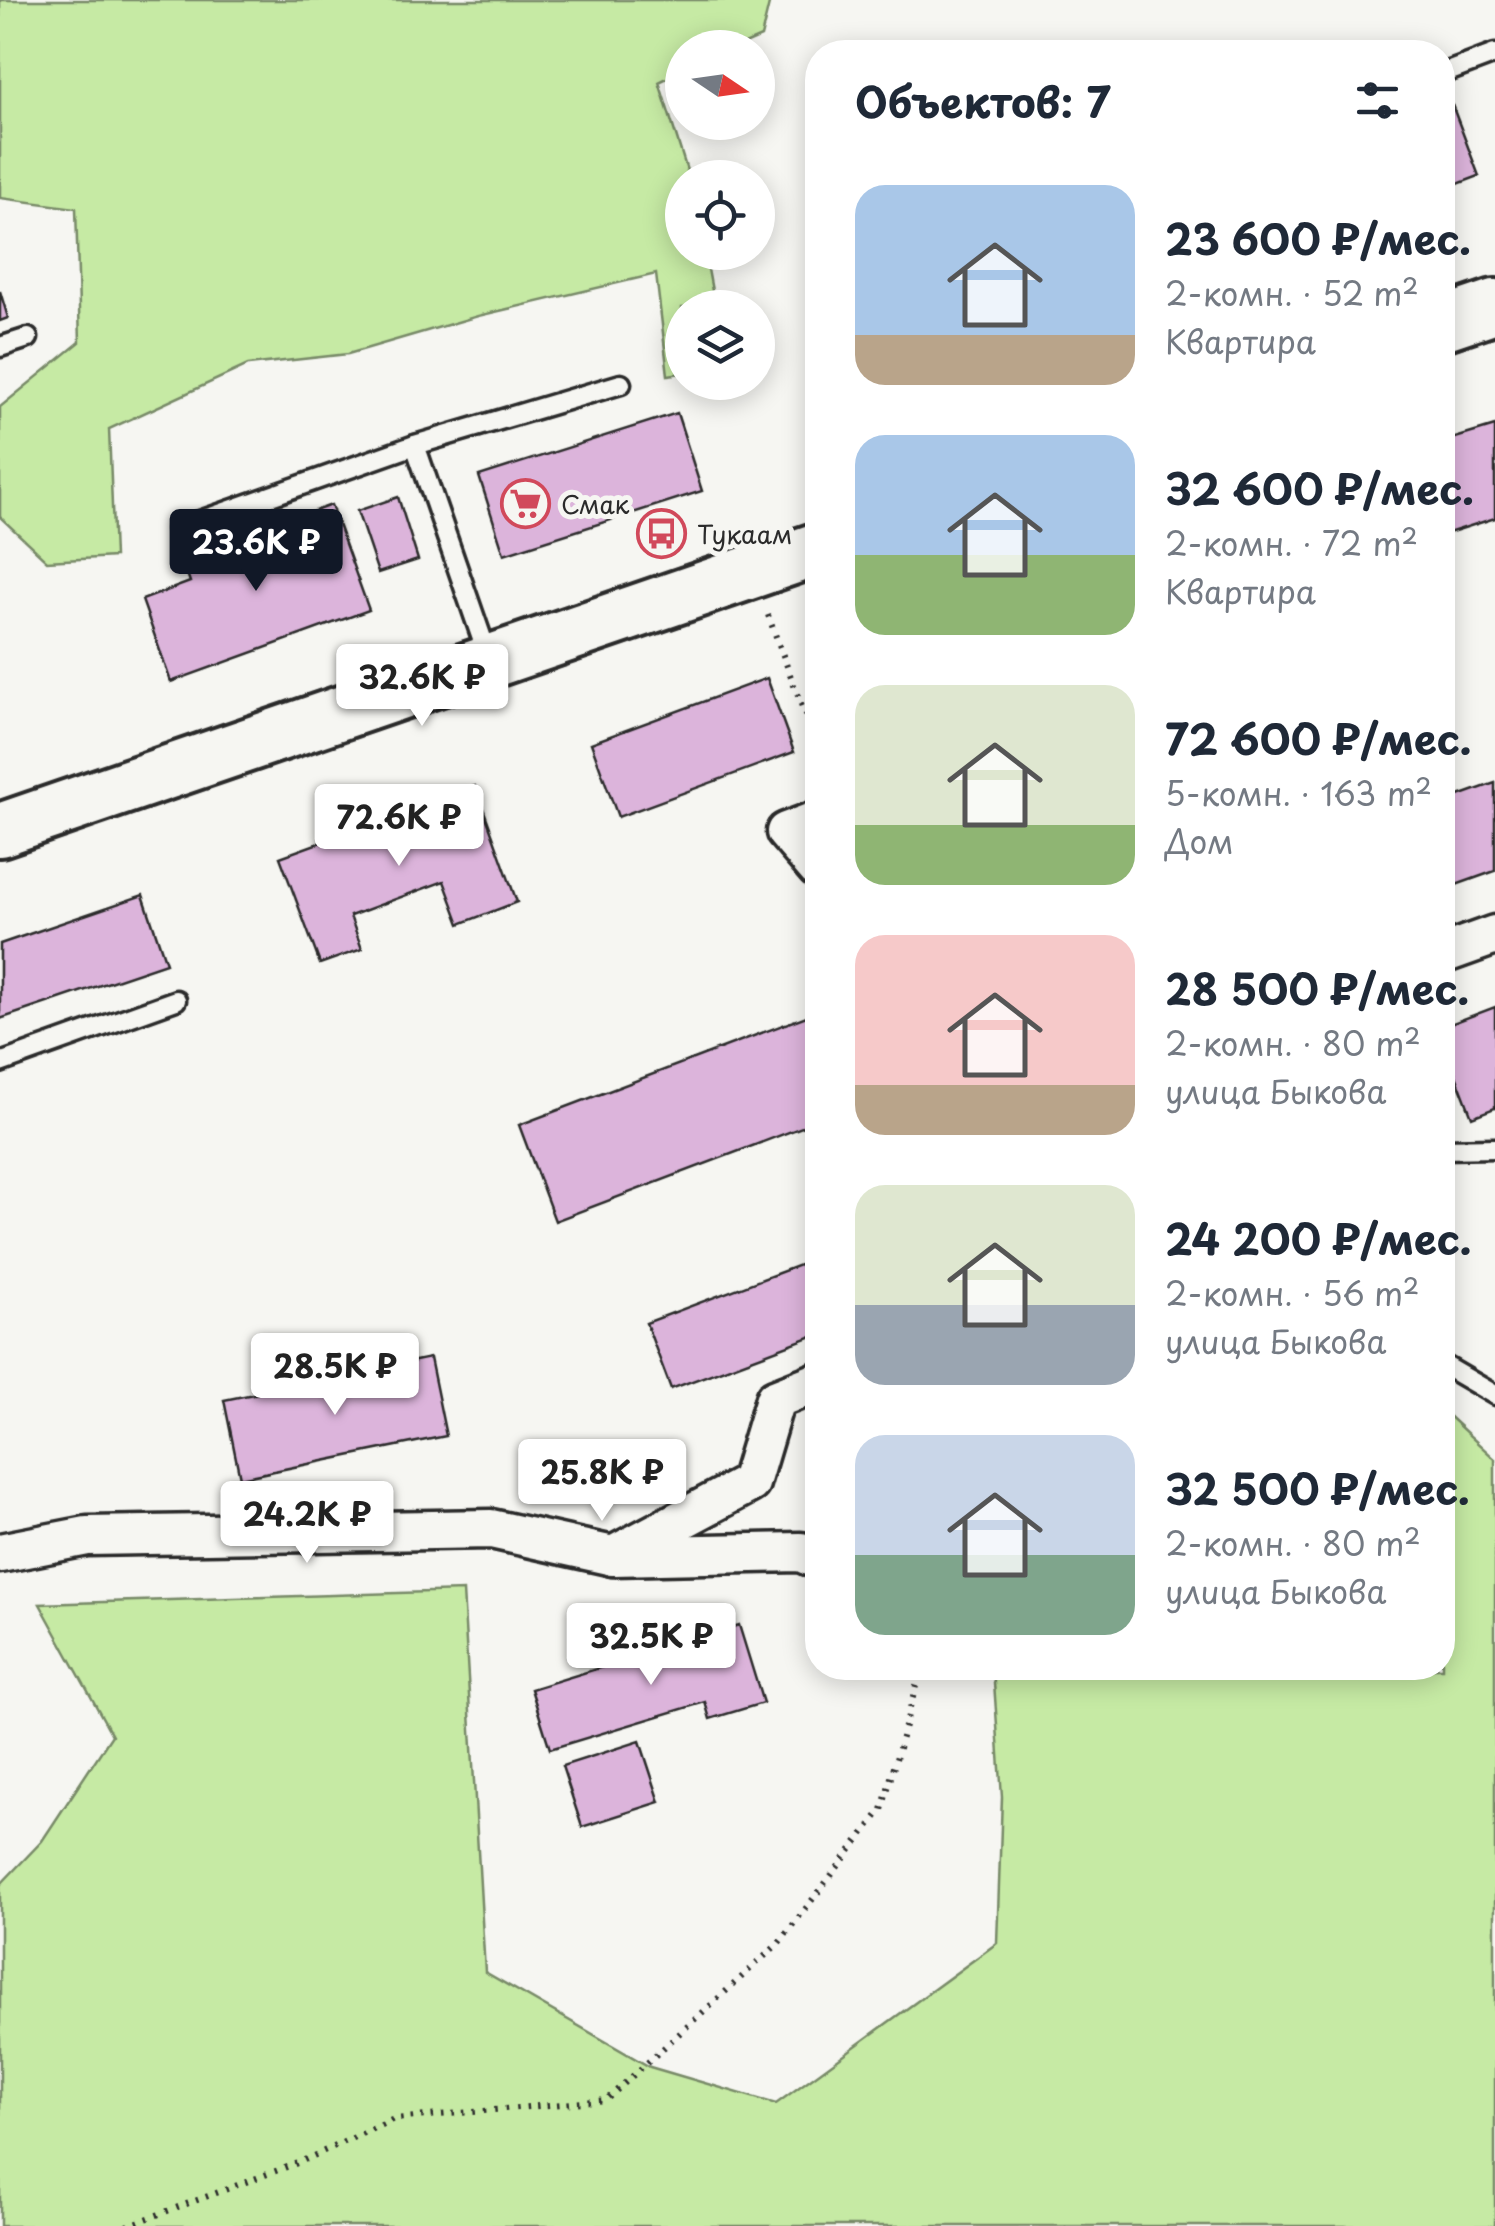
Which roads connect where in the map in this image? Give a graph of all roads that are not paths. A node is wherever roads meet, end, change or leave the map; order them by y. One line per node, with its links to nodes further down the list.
1 (1495, 54): 2 (lane)
2 (1455, 69)
3 (1495, 306): 4 (street)
4 (1455, 320)
5 (28, 338): 6 (lane)
6 (0, 347)
7 (621, 384): 8 (lane)
8 (415, 445): 9 (lane); 11 (lane)
9 (177, 528)
10 (805, 553): 11 (street)
11 (490, 662): 13 (street)
12 (805, 825): 14 (street)
13 (0, 830)
14 (805, 854)
15 (1495, 935): 16 (street)
16 (1455, 949)
17 (176, 1000): 18 (lane)
18 (0, 1063)
19 (1495, 1148): 20 (lane)
20 (1455, 1149)
21 (1455, 1372): 23 (lane)
22 (805, 1387): 26 (street)
23 (1495, 1395)
24 (0, 1553): 26 (street)
25 (805, 1554): 26 (street)
26 (613, 1556)

